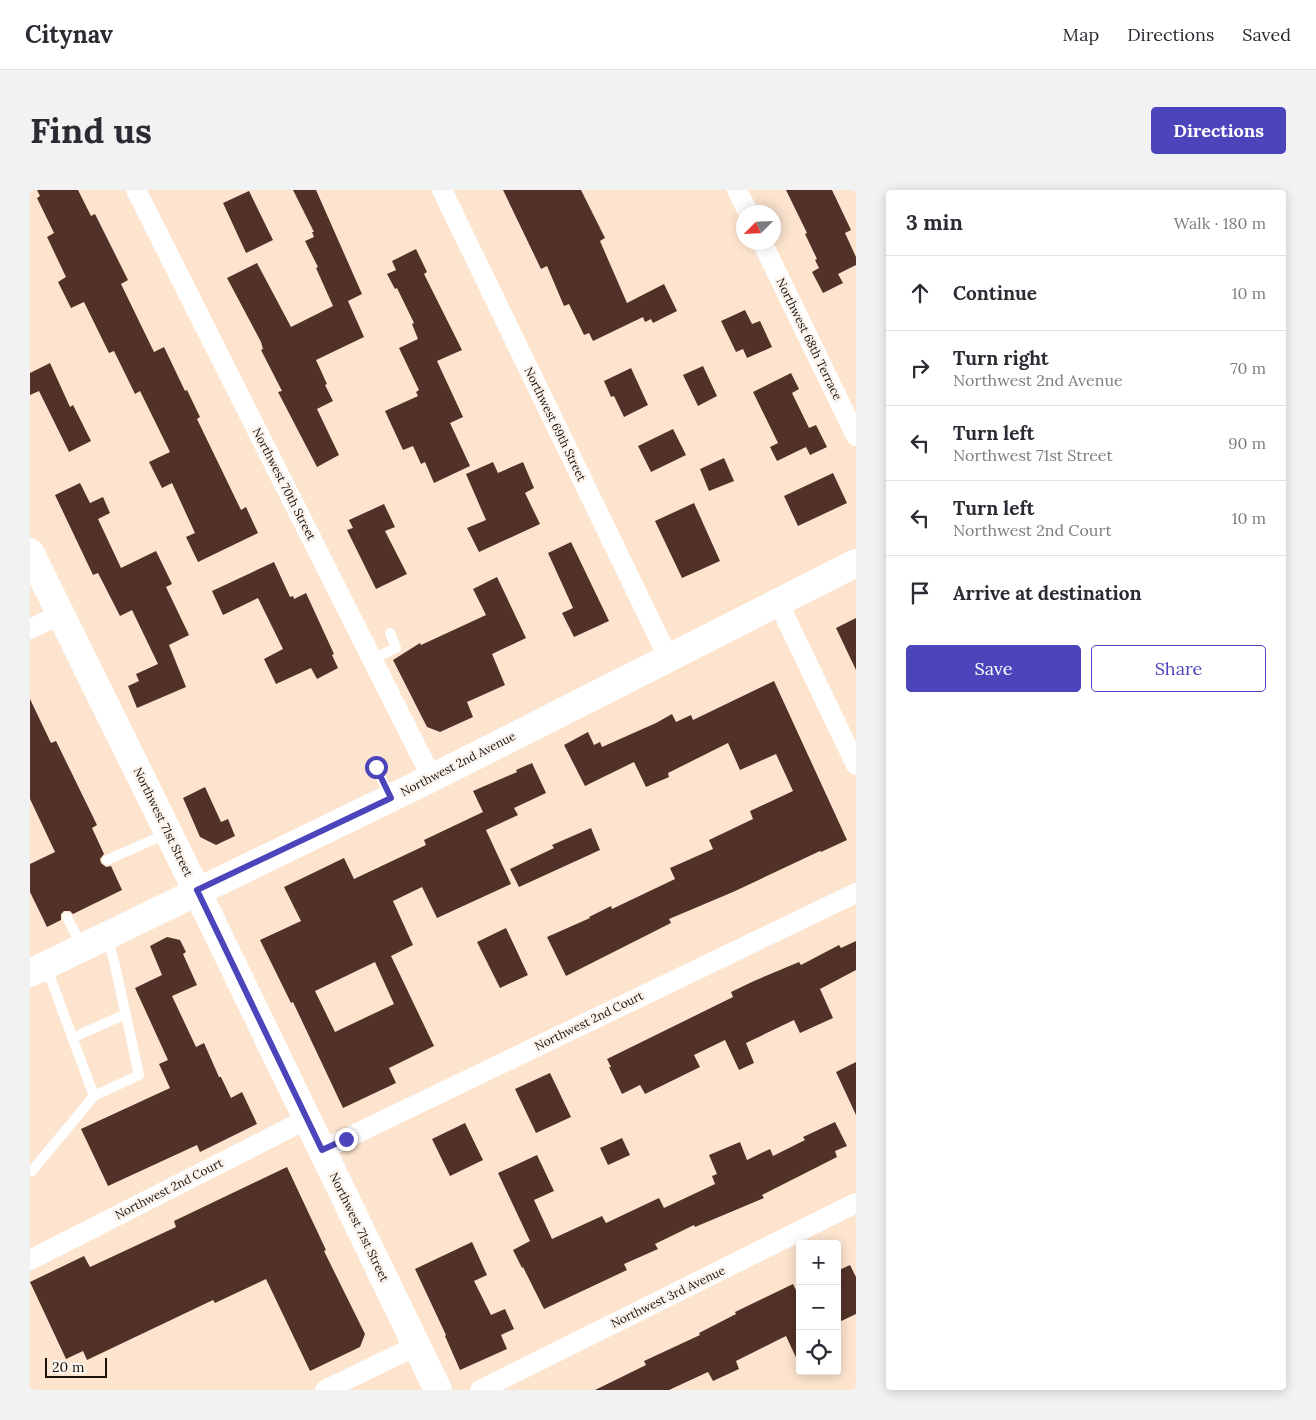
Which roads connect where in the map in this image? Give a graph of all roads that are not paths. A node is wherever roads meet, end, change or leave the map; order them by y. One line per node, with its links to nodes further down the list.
1 (136, 190): 14 (street, Northwest 70th Street)
2 (442, 190): 13 (street, Northwest 69th Street)
3 (737, 190): 4 (street)
4 (744, 205)
5 (766, 250): 6 (street, Northwest 68th Terrace)
6 (856, 436)
7 (30, 552): 10 (street, Northwest 71st Street)
8 (856, 562): 9 (street, Northwest 2nd Avenue)
9 (778, 602): 13 (street, Northwest 2nd Avenue); 16 (street)
10 (61, 614): 11 (street); 19 (street, Northwest 71st Street)
11 (30, 629)
12 (390, 633): 14 (lane)
13 (668, 657): 17 (street, Northwest 2nd Avenue)
14 (372, 659): 17 (street, Northwest 70th Street)
15 (374, 763): 18 (lane)
16 (856, 765)
17 (432, 778): 18 (street, Northwest 2nd Avenue)
18 (391, 798): 21 (street, Northwest 2nd Avenue)
19 (169, 833): 20 (lane); 21 (street, Northwest 71st Street)
20 (107, 860)
21 (197, 890): 24 (street, Northwest 2nd Avenue); 30 (street, Northwest 71st Street)
22 (856, 893): 31 (street, Northwest 2nd Court)
23 (67, 917): 25 (lane)
24 (106, 935): 25 (street, Northwest 2nd Avenue); 27 (lane)
25 (82, 947): 26 (street, Northwest 2nd Avenue)
26 (38, 969): 28 (lane)
27 (126, 1014): 28 (lane); 29 (lane)
28 (72, 1038): 29 (lane)
29 (94, 1096): 32 (lane)
30 (307, 1119): 31 (street, Northwest 71st Street); 34 (street, Northwest 2nd Court)
31 (322, 1150): 35 (street, Northwest 71st Street)
32 (32, 1171)
33 (856, 1203): 38 (street, Northwest 3rd Avenue)
34 (30, 1260)
35 (416, 1346): 36 (street); 37 (street, Northwest 71st Street)
36 (326, 1390)
37 (438, 1390)
38 (480, 1390)

